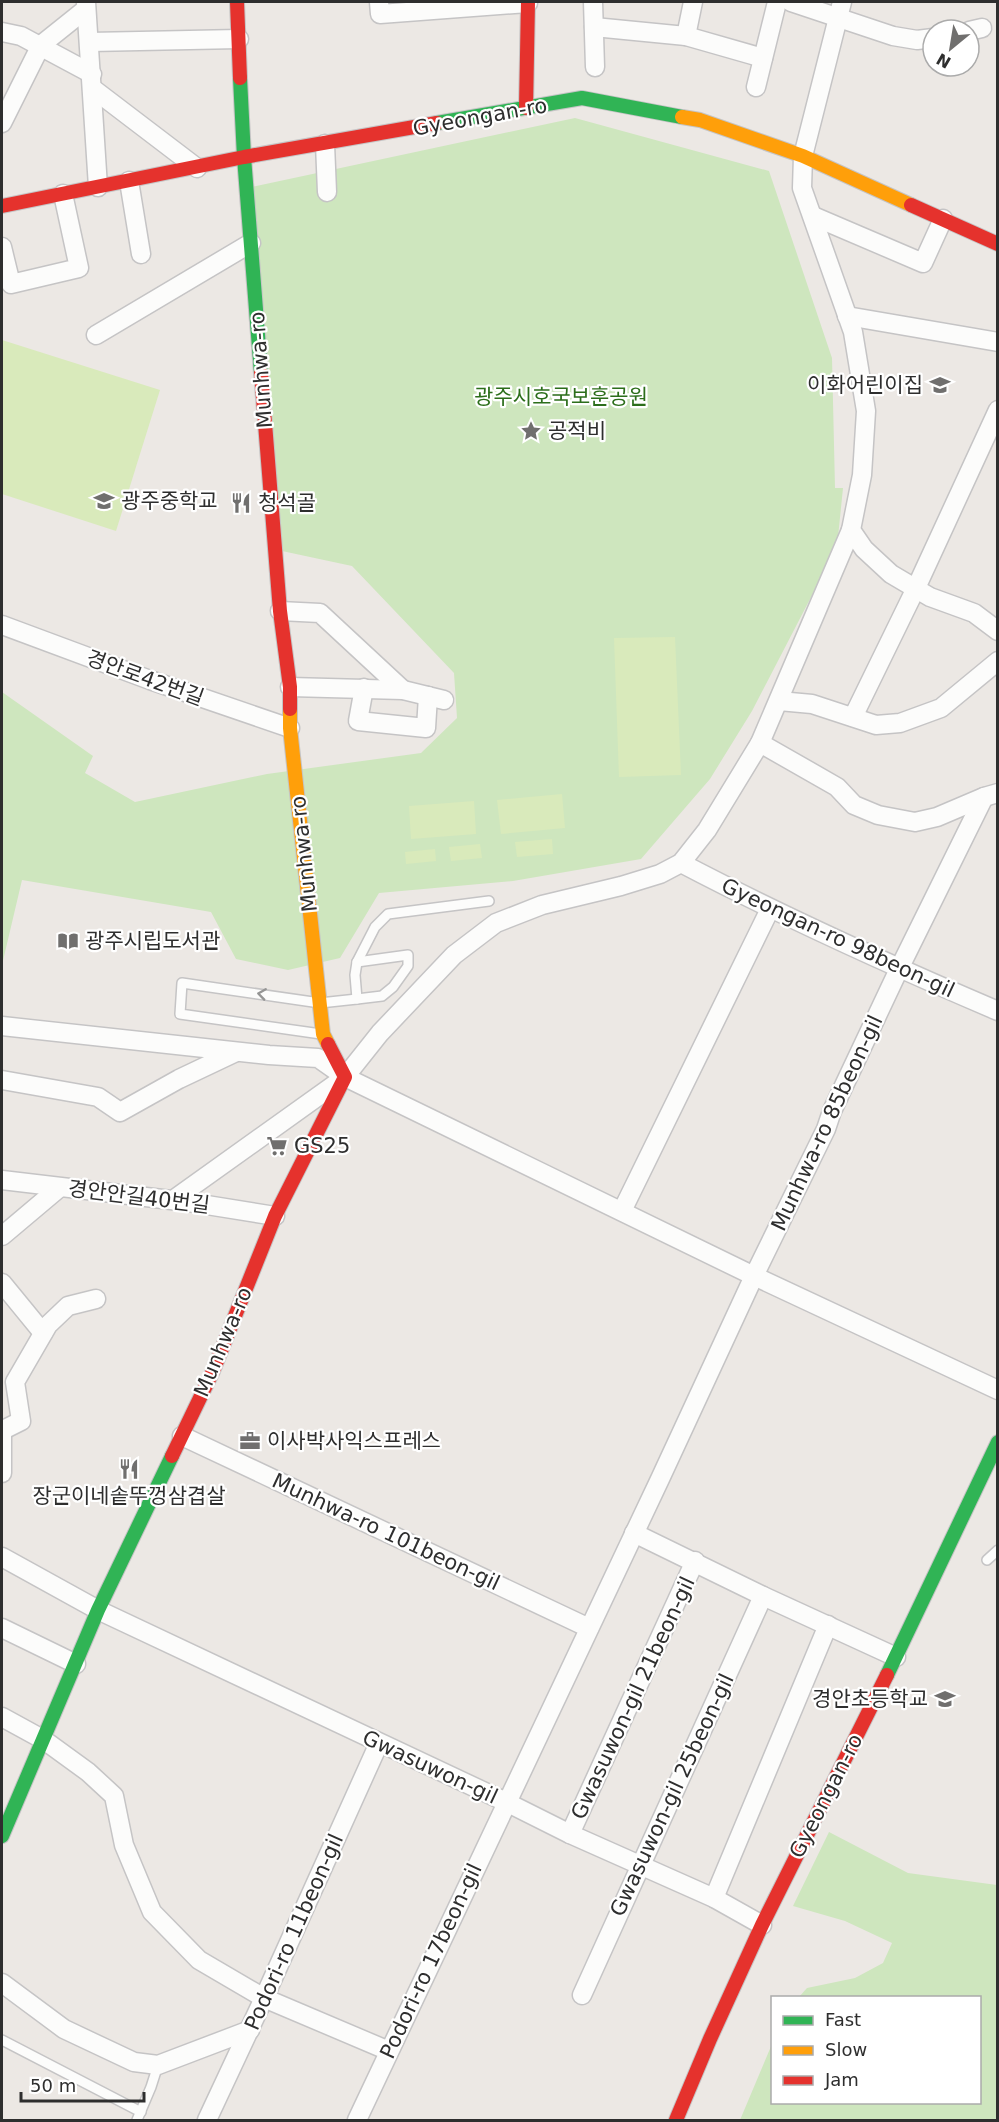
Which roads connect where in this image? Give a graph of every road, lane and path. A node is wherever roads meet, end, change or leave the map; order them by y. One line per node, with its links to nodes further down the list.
1 (237, 2): 13 (street, Munhwa-ro)
2 (379, 2): 3 (street)
3 (528, 2): 21 (street)
4 (593, 2): 10 (street)
5 (693, 2): 12 (street)
6 (777, 2): 17 (street)
7 (790, 2): 9 (street)
8 (86, 5): 15 (street); 16 (street)
9 (840, 9): 14 (street); 24 (street)
10 (594, 27): 12 (street); 18 (street)
11 (2, 33): 16 (street)
12 (686, 36): 17 (street)
13 (239, 39): 15 (street); 25 (street, Munhwa-ro)
14 (921, 39)
15 (90, 42): 19 (street)
16 (41, 45): 19 (street); 22 (street)
17 (763, 58): 20 (street)
18 (595, 67)
19 (92, 81): 26 (street); 28 (street)
20 (756, 87)
21 (526, 108): 23 (street, Gyeongan-ro); 24 (street, Gyeongan-ro)
22 (2, 123)
23 (325, 144): 25 (street, Gyeongan-ro); 29 (street)
24 (803, 156): 32 (street); 33 (street, Gyeongan-ro)
25 (244, 157): 26 (street, Gyeongan-ro); 34 (street, Munhwa-ro)
26 (197, 168): 27 (street, Gyeongan-ro)
27 (129, 181): 28 (street, Gyeongan-ro); 37 (street)
28 (98, 187): 30 (street, Gyeongan-ro)
29 (327, 192)
30 (63, 194): 31 (street, Gyeongan-ro); 36 (street)
31 (2, 206)
32 (813, 216): 33 (street); 38 (street)
33 (943, 219): 35 (street, Gyeongan-ro)
34 (251, 243): 39 (street); 44 (street, Munhwa-ro)
35 (998, 244)
36 (2, 247)
37 (141, 254)
38 (847, 316): 40 (street); 42 (street)
39 (96, 335)
40 (998, 342)
41 (998, 410): 43 (street)
42 (850, 530): 43 (street); 51 (street)
43 (916, 588): 46 (street); 52 (street)
44 (280, 610): 48 (street, Munhwa-ro); 50 (street)
45 (2, 625): 53 (street, 경안로42번길)
46 (998, 631)
47 (998, 661): 52 (street)
48 (290, 687): 49 (street); 53 (street, Munhwa-ro)
49 (364, 688): 50 (street); 50 (street)
50 (403, 690)
51 (779, 701): 52 (street); 54 (street)
52 (853, 717)
53 (290, 728): 62 (street, Munhwa-ro)
54 (760, 743): 55 (street); 56 (street)
55 (991, 795): 60 (street, Munhwa-ro 85beon-gil)
56 (681, 863): 58 (street, Gyeongan-ro 98beon-gil); 67 (street)
57 (489, 901): 59 (lane)
58 (770, 909): 60 (street, Gyeongan-ro 98beon-gil); 72 (street)
59 (357, 962): 61 (lane); 61 (lane)
60 (899, 969): 63 (street, Gyeongan-ro 98beon-gil); 75 (street, Munhwa-ro 85beon-gil)
61 (357, 999): 62 (lane)
62 (320, 1003): 65 (street, Munhwa-ro); 65 (lane, one-way to 65)
63 (998, 1011)
64 (2, 1026): 66 (street)
65 (323, 1034): 67 (street, Munhwa-ro)
66 (236, 1052): 67 (street); 68 (street)
67 (345, 1077): 71 (street); 72 (street); 73 (street, Munhwa-ro)
68 (2, 1080)
69 (2, 1180): 70 (street, 경안안길40번길)
70 (58, 1188): 71 (street, 경안안길40번길); 74 (street)
71 (172, 1200): 73 (street, 경안안길40번길)
72 (622, 1211): 75 (street)
73 (275, 1216): 81 (street, Munhwa-ro)
74 (2, 1236)
75 (754, 1276): 79 (street); 84 (street, Munhwa-ro 85beon-gil)
76 (2, 1283): 78 (street)
77 (96, 1299): 78 (street)
78 (43, 1333): 80 (street)
79 (998, 1390)
80 (2, 1430): 83 (street)
81 (182, 1436): 90 (street, Munhwa-ro); 93 (street, Munhwa-ro 101beon-gil)
82 (998, 1442): 94 (street, Gyeongan-ro)
83 (2, 1473)
84 (634, 1533): 88 (street); 93 (street, Podori-ro 17beon-gil)
85 (998, 1550): 87 (lane)
86 (2, 1557): 90 (street)
87 (987, 1560)
88 (695, 1562): 89 (street); 100 (street, Gwasuwon-gil 21beon-gil)
89 (763, 1596): 91 (street); 102 (street, Gwasuwon-gil 25beon-gil)
90 (98, 1610): 95 (street, Munhwa-ro); 98 (street, Gwasuwon-gil)
91 (828, 1625): 94 (street); 103 (street)
92 (2, 1628): 95 (street)
93 (589, 1629): 99 (street, Podori-ro 17beon-gil)
94 (896, 1657): 104 (street, Gyeongan-ro)
95 (76, 1664): 97 (street, Munhwa-ro)
96 (2, 1717): 97 (street)
97 (44, 1740): 101 (street, Munhwa-ro); 107 (street)
98 (379, 1743): 99 (street, Gwasuwon-gil); 107 (street, Podori-ro 11beon-gil)
99 (506, 1802): 100 (street, Gwasuwon-gil); 110 (street, Podori-ro 17beon-gil)
100 (570, 1834): 102 (street, Gwasuwon-gil)
101 (2, 1836)
102 (640, 1865): 103 (street, Gwasuwon-gil); 106 (street, Gwasuwon-gil 25beon-gil)
103 (714, 1898): 104 (street, Gwasuwon-gil)
104 (762, 1925): 115 (street, Gyeongan-ro)
105 (2, 1983): 111 (street)
106 (582, 1995)
107 (264, 1998): 108 (street, Podori-ro 11beon-gil); 110 (street)
108 (250, 2030): 111 (street); 113 (street, Podori-ro 11beon-gil)
109 (2, 2040): 112 (lane)
110 (389, 2051): 114 (street, Podori-ro 17beon-gil)
111 (158, 2065): 112 (lane)
112 (139, 2116)
113 (207, 2121)
114 (357, 2121)
115 (676, 2121)

